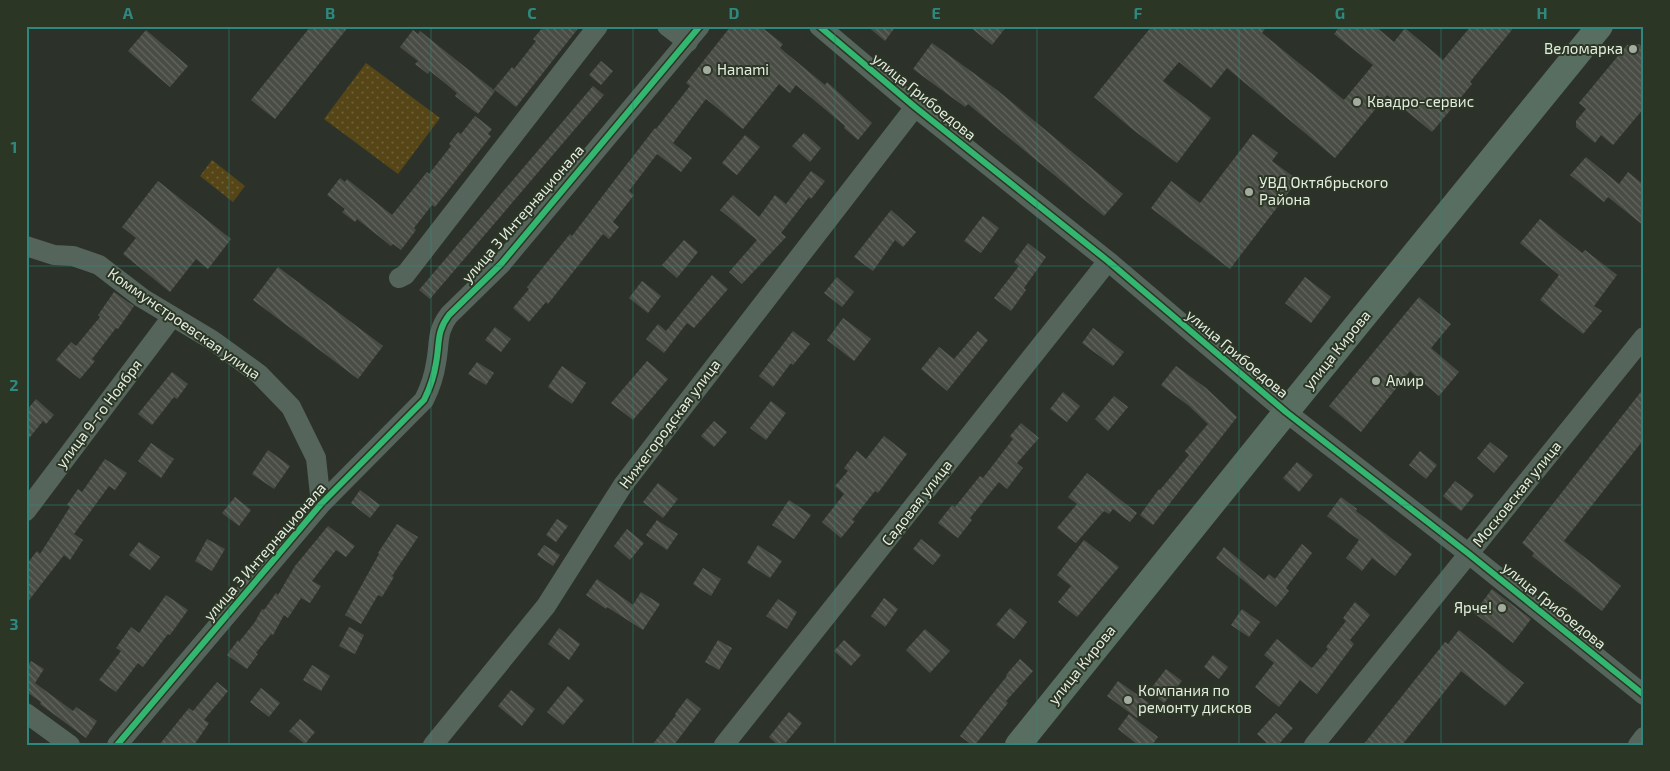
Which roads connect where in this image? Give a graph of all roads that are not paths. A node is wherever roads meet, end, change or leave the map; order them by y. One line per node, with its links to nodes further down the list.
1 (598, 26): 9 (street)
2 (667, 26): 5 (street)
3 (819, 26): 6 (street, улица Грибоедова)
4 (1600, 26): 12 (main road, улица Кирова)
5 (694, 34): 13 (street, улица 3 Интернационала)
6 (915, 107): 8 (street, улица Грибоедова); 21 (street, Нижегородская улица)
7 (26, 246): 10 (street, Коммунстроевская улица)
8 (1108, 262): 12 (street, улица Грибоедова); 22 (street, Садовая улица)
9 (400, 278)
10 (172, 317): 13 (street, Коммунстроевская улица); 14 (street, улица 9-го Ноября)
11 (1644, 337): 15 (street, Московская улица)
12 (1286, 412): 15 (street, улица Грибоедова); 23 (main road, улица Кирова)
13 (321, 504): 20 (street, улица 3 Интернационала)
14 (26, 511)
15 (1469, 554): 16 (street, улица Грибоедова); 24 (street, Московская улица)
16 (1644, 695)
17 (26, 713): 19 (street)
18 (1644, 737): 25 (street)
19 (70, 745)
20 (117, 745)
21 (433, 745)
22 (724, 745)
23 (1018, 745)
24 (1314, 745)
25 (1638, 745)

